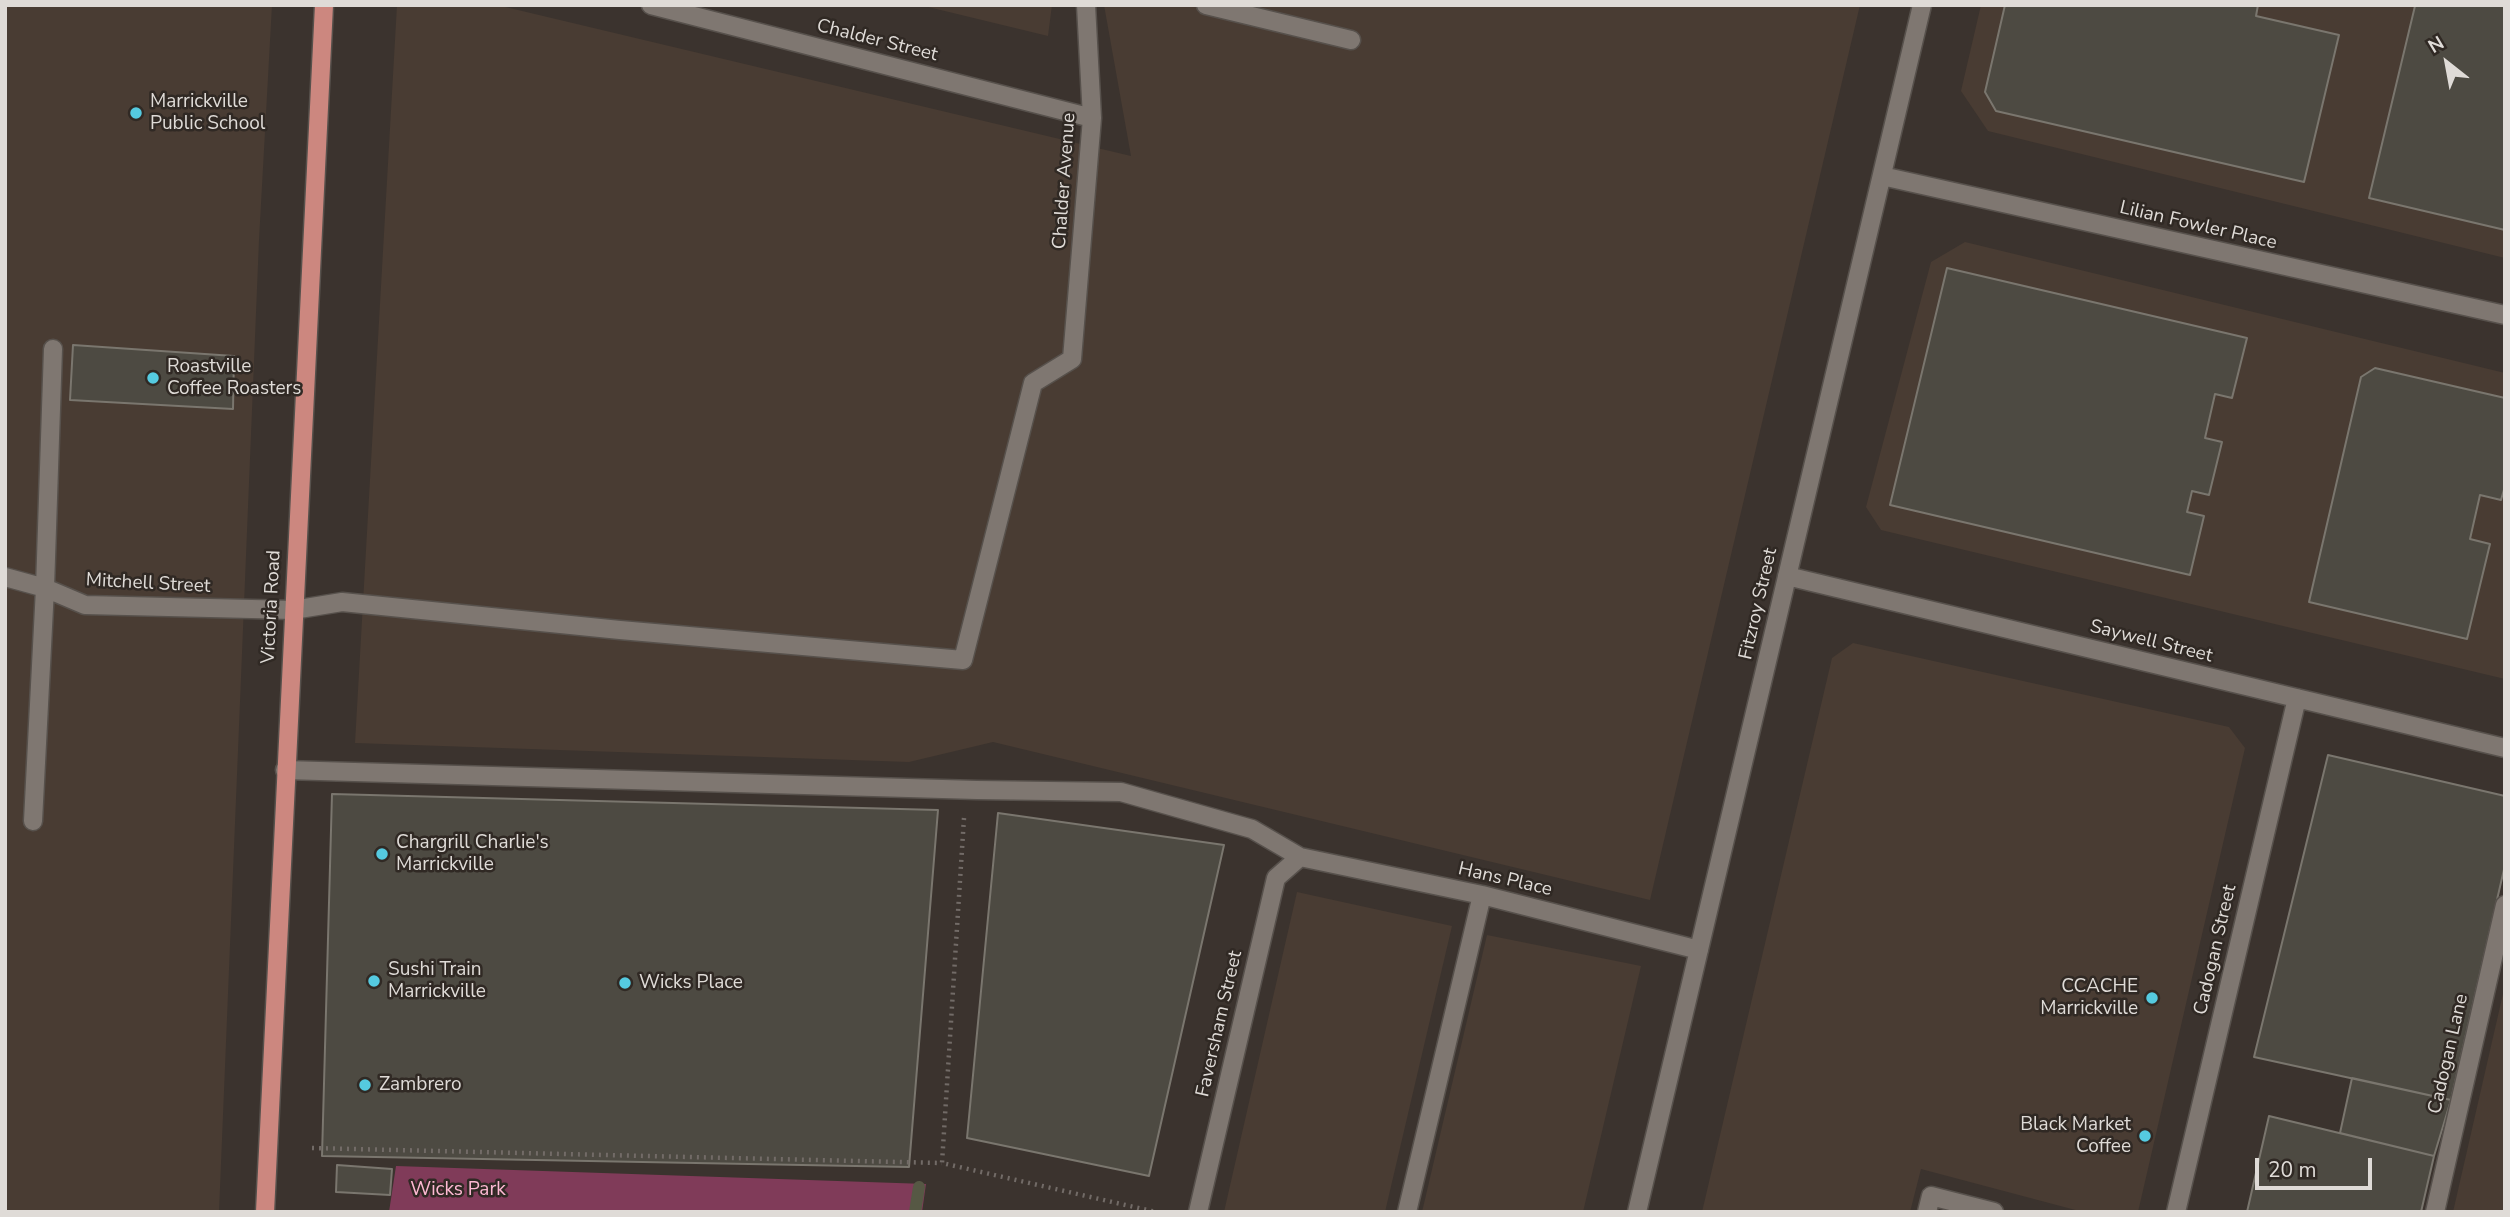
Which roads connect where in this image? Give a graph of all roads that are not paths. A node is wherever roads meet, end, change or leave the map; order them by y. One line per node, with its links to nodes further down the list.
1 (324, 5): 15 (main road, Victoria Road)
2 (652, 5): 7 (street, Chalder Street)
3 (1086, 5): 7 (street, Chalder Avenue)
4 (1206, 5): 6 (street)
5 (1922, 5): 8 (street, Fitzroy Street)
6 (1350, 40)
7 (1092, 118): 11 (street, Chalder Avenue)
8 (1882, 176): 9 (street, Lilian Fowler Place); 12 (street, Fitzroy Street)
9 (2505, 316)
10 (53, 349): 14 (street)
11 (1072, 359): 15 (street, Mitchell Street)
12 (1787, 576): 16 (street, Saywell Street); 23 (street, Fitzroy Street)
13 (5, 577): 14 (street, Mitchell Street)
14 (45, 588): 15 (street, Mitchell Street); 19 (street)
15 (293, 610): 18 (main road, Victoria Road)
16 (2297, 698): 17 (street, Saywell Street); 30 (street, Cadogan Street)
17 (2505, 748)
18 (285, 770): 20 (street, Hans Place); 24 (main road, Victoria Road)
19 (33, 821)
20 (1300, 857): 21 (street, Hans Place); 25 (street, Faversham Street)
21 (1482, 895): 23 (street, Hans Place); 26 (street)
22 (2505, 905): 31 (street, Cadogan Lane)
23 (1699, 950): 27 (street, Fitzroy Street)
24 (265, 1212)
25 (1198, 1212)
26 (1407, 1212)
27 (1637, 1212)
28 (1927, 1212): 29 (street)
29 (1994, 1212)
30 (2176, 1212)
31 (2435, 1212)

